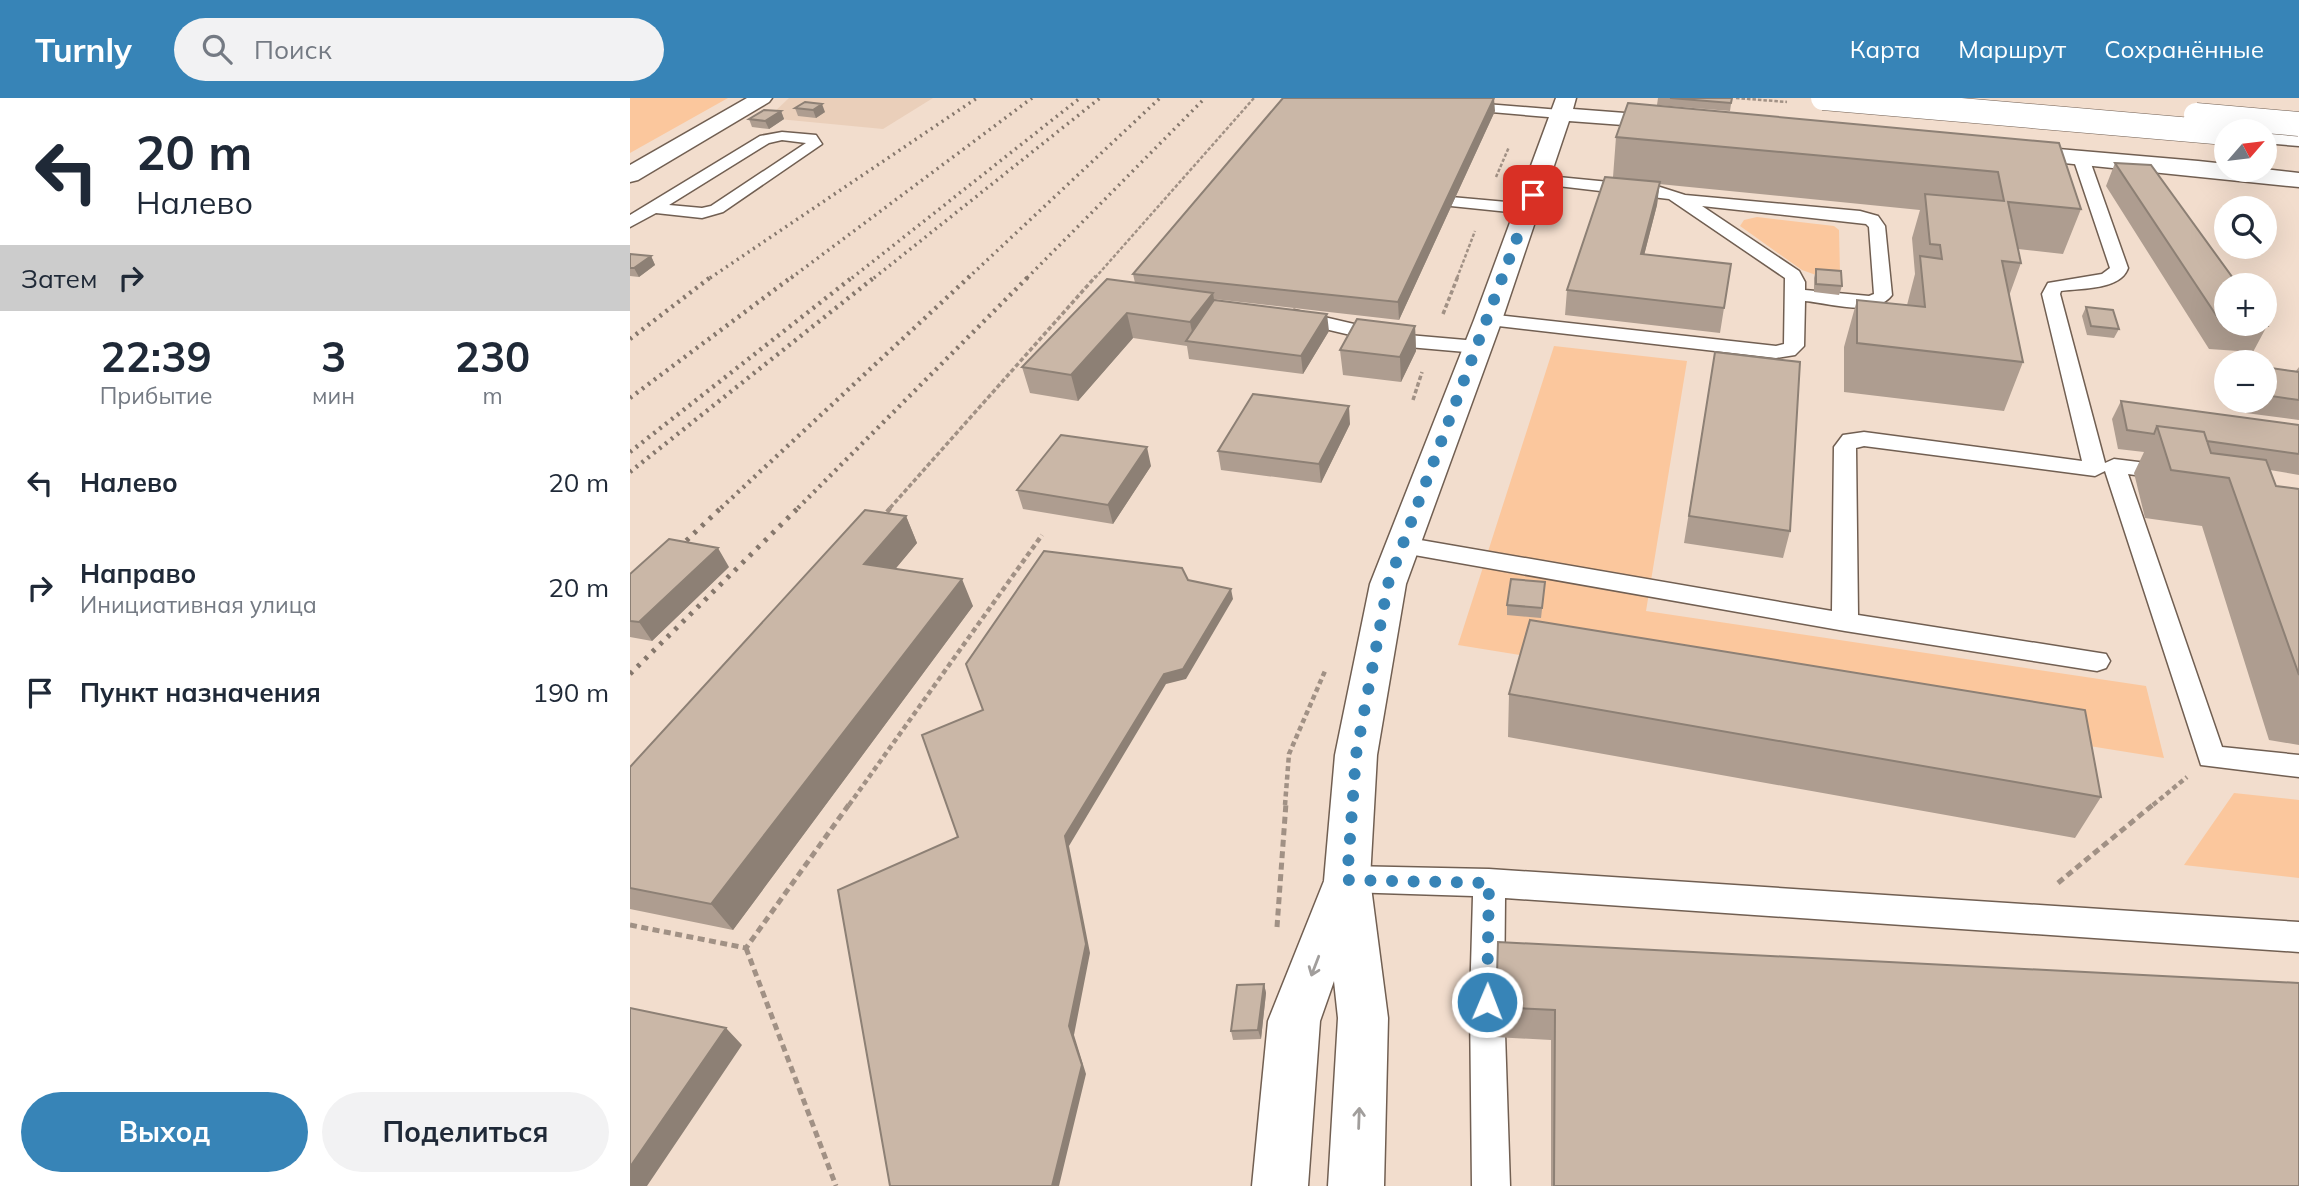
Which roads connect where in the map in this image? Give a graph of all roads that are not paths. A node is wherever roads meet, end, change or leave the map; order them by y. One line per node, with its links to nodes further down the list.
1 (762, 98): 13 (main road)
2 (1823, 98): 8 (main road, bridge)
3 (1990, 98): 7 (main road, bridge)
4 (1443, 104): 5 (lane)
5 (1563, 106): 6 (main road); 14 (main road)
6 (1693, 124)
7 (2299, 124)
8 (2214, 132)
9 (2277, 137): 10 (main road)
10 (2299, 139)
11 (1984, 150): 12 (main road)
12 (2081, 158): 15 (main road); 26 (lane)
13 (630, 175)
14 (1538, 180): 17 (lane); 19 (main road)
15 (2299, 180)
16 (1406, 198): 19 (lane)
17 (1680, 200): 21 (lane); 21 (lane)
18 (653, 208): 18 (lane); 20 (lane)
19 (1528, 209): 23 (main road)
20 (630, 222)
21 (1796, 295): 23 (lane)
22 (1274, 313): 23 (lane)
23 (1483, 333): 25 (main road)
24 (2189, 476): 28 (lane)
25 (1403, 545): 26 (lane); 29 (main road)
26 (1845, 622): 27 (lane)
27 (2097, 661)
28 (2299, 766)
29 (1347, 880): 30 (lane); 32 (main road, one-way to 32); 33 (main road, one-way to 29)
30 (1489, 883): 31 (lane); 34 (lane)
31 (2299, 937)
32 (1280, 1186)
33 (1356, 1186)
34 (1491, 1186)

